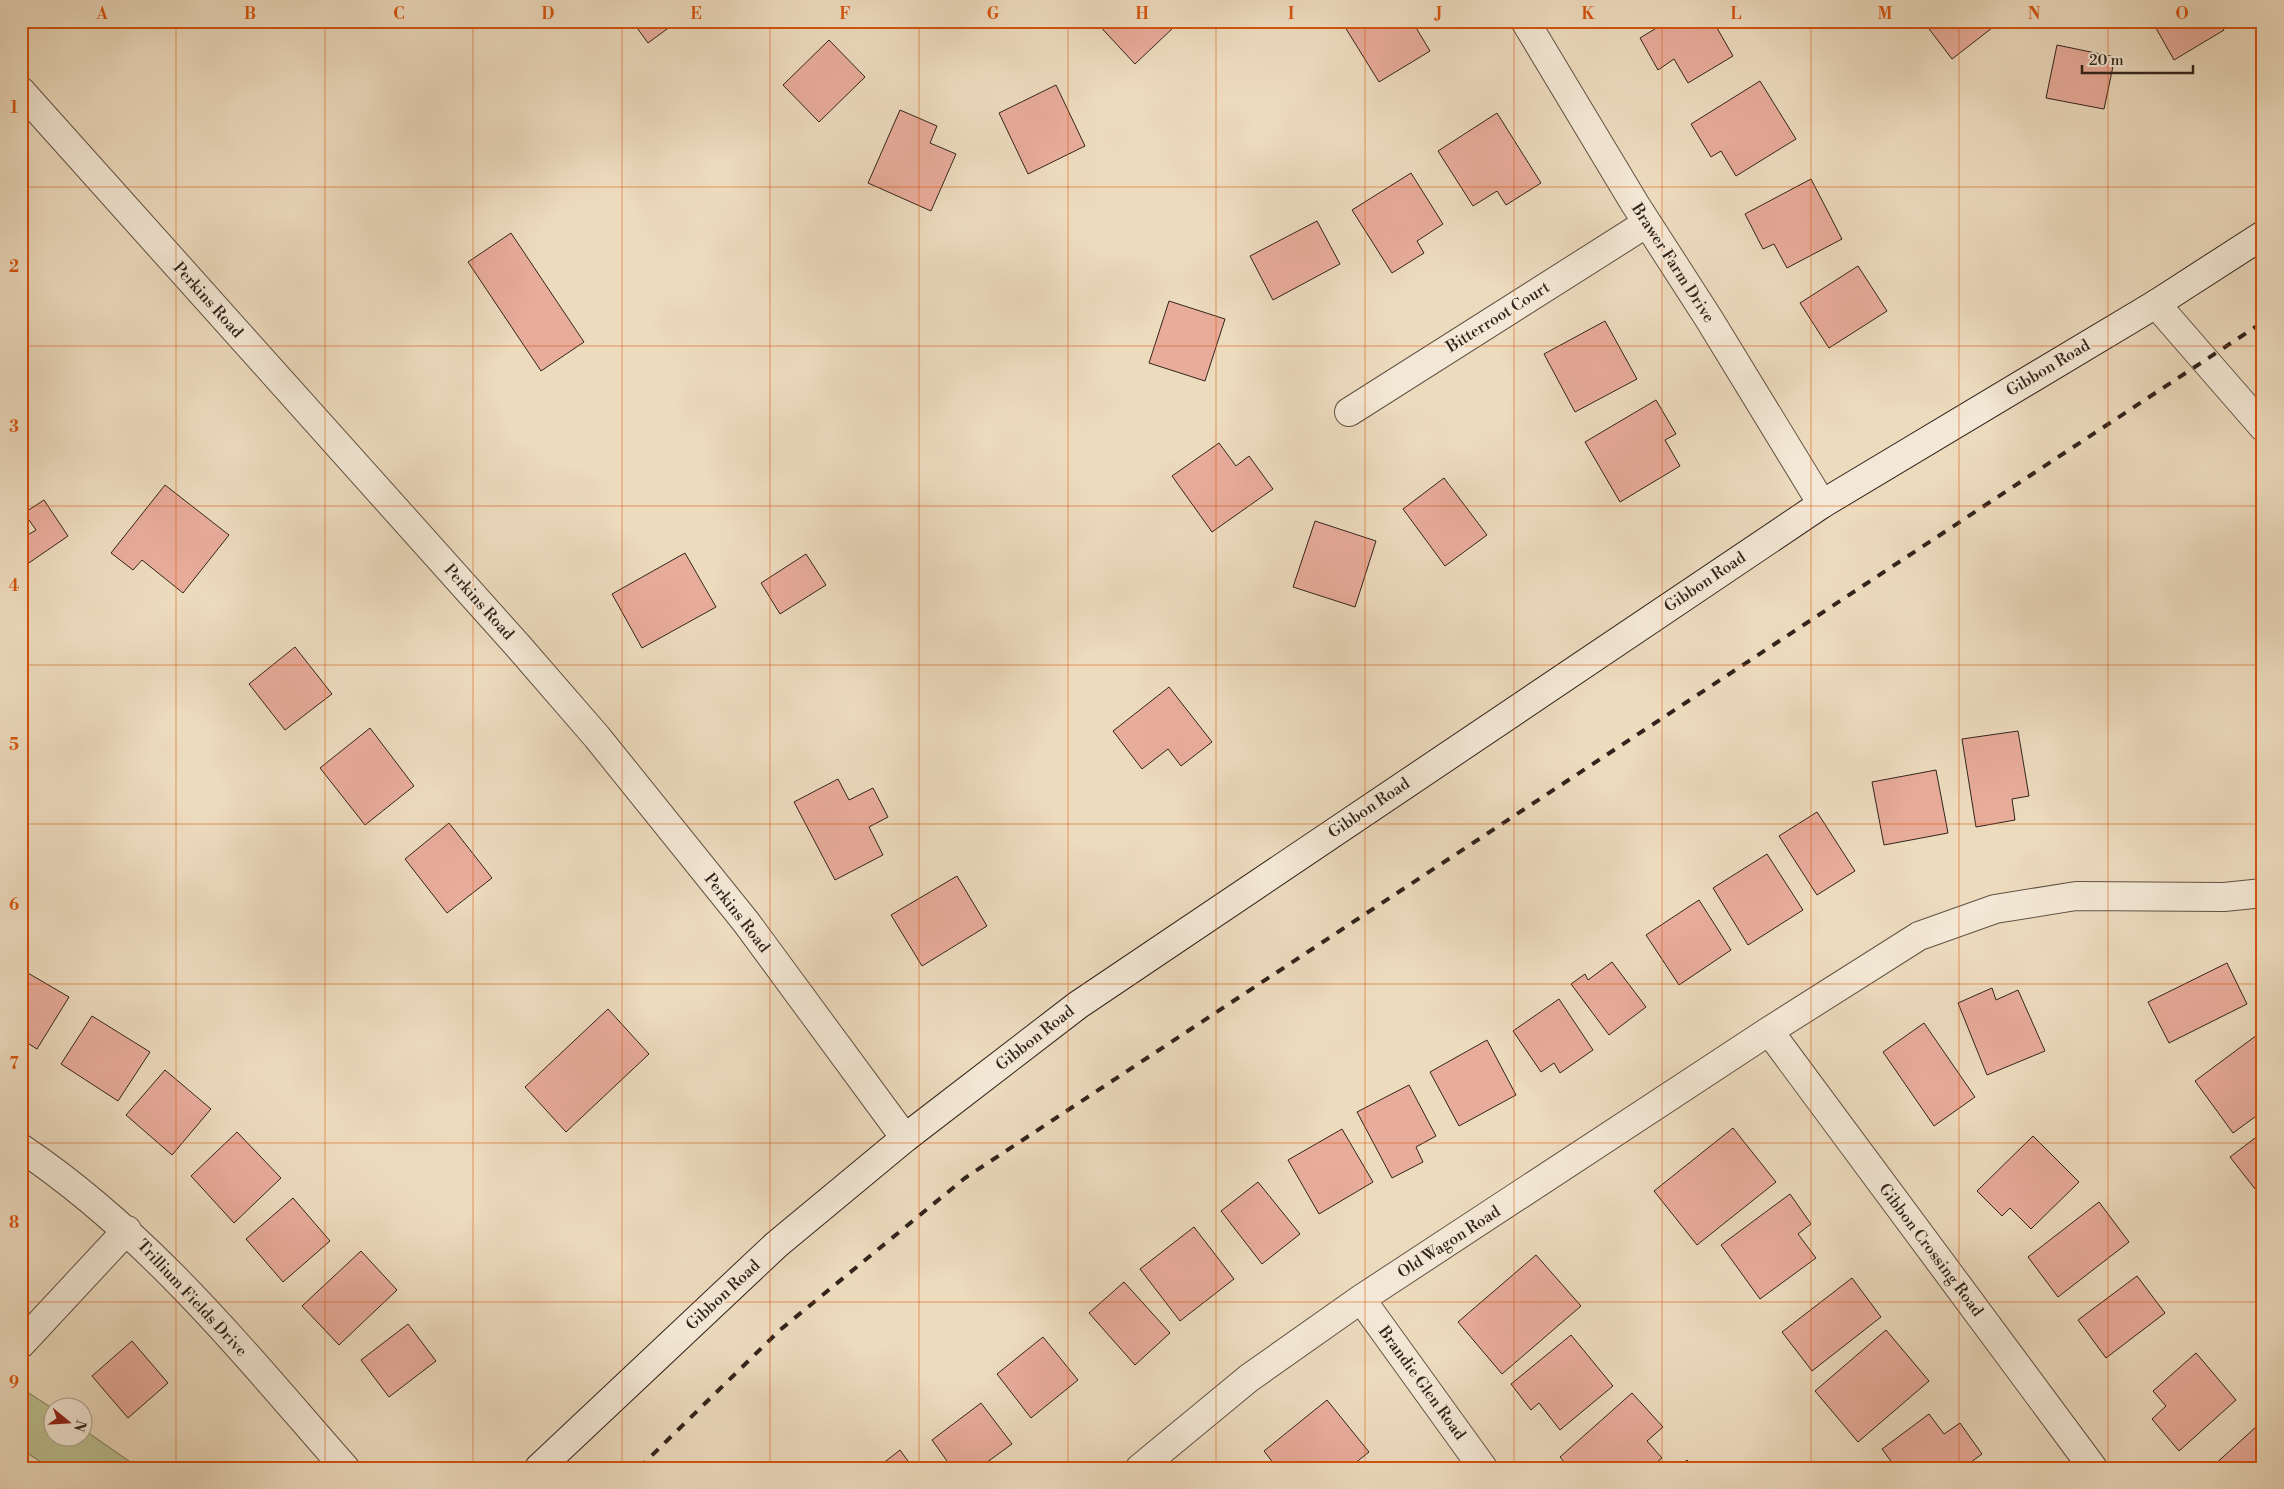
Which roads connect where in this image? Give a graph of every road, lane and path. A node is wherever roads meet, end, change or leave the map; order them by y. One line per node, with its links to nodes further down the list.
1 (1525, 21): 3 (street, Brawer Farm Drive)
2 (21, 91): 11 (street, Perkins Road)
3 (1647, 223): 6 (street, Bitterroot Court); 8 (street, Brawer Farm Drive)
4 (2263, 235): 5 (street, Gibbon Road)
5 (2156, 304): 7 (street); 8 (street, Gibbon Road)
6 (1349, 412)
7 (2263, 427)
8 (1822, 504): 11 (street, Gibbon Road)
9 (2263, 893): 10 (street, Old Wagon Road)
10 (1769, 1031): 14 (street, Old Wagon Road); 20 (street, Gibbon Crossing Road)
11 (905, 1138): 17 (street, Gibbon Road)
12 (21, 1148): 13 (street, Trillium Fields Drive)
13 (127, 1230): 15 (street); 16 (street, Trillium Fields Drive)
14 (1361, 1299): 18 (street, Old Wagon Road); 19 (street, Brandie Glen Road)
15 (21, 1344)
16 (345, 1468)
17 (538, 1468)
18 (1140, 1468)
19 (1482, 1468)
20 (2093, 1468)

